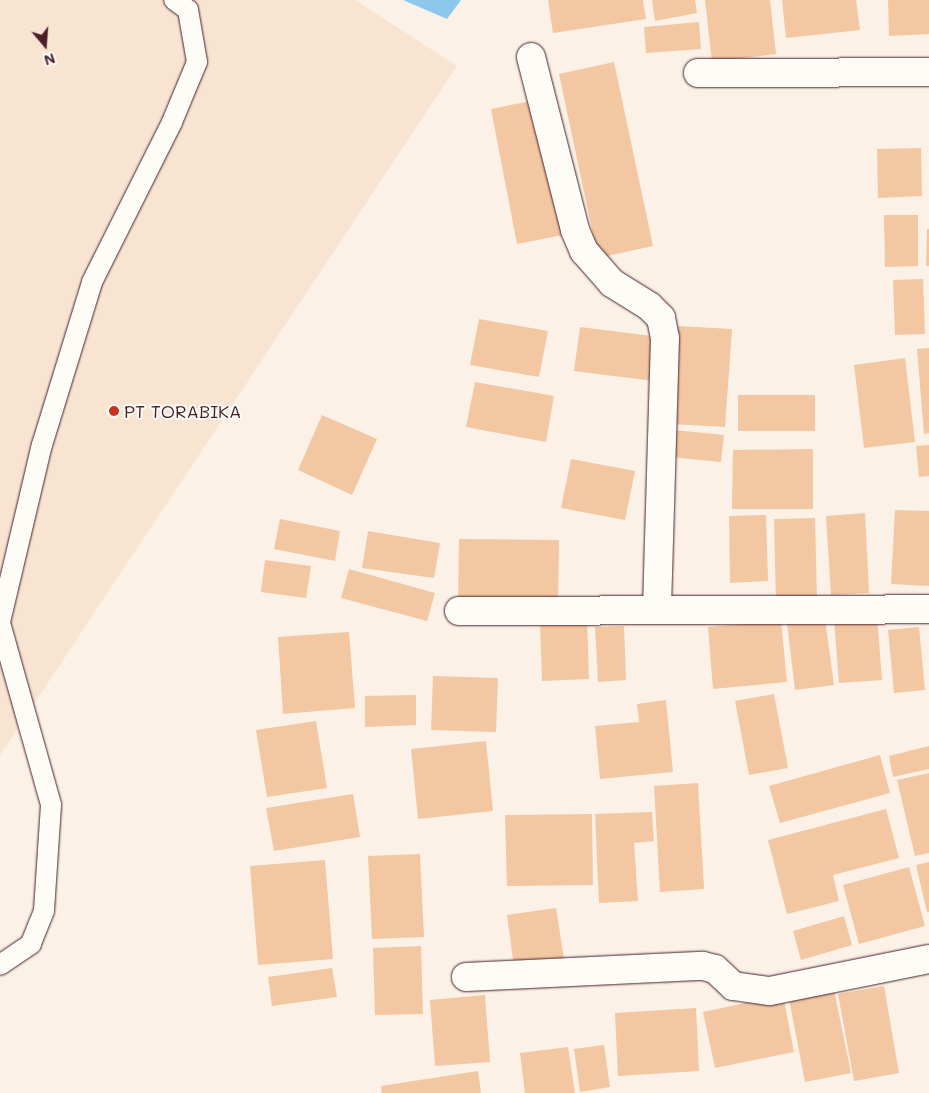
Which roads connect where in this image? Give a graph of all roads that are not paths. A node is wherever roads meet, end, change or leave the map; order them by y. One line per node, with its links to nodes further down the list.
1 (174, 0): 8 (lane)
2 (531, 57): 6 (street)
3 (929, 72): 4 (street)
4 (698, 73)
5 (929, 609): 6 (street)
6 (657, 610): 7 (street)
7 (459, 611)
8 (0, 623): 10 (lane)
9 (929, 958): 11 (street)
10 (0, 965)
11 (466, 977)

